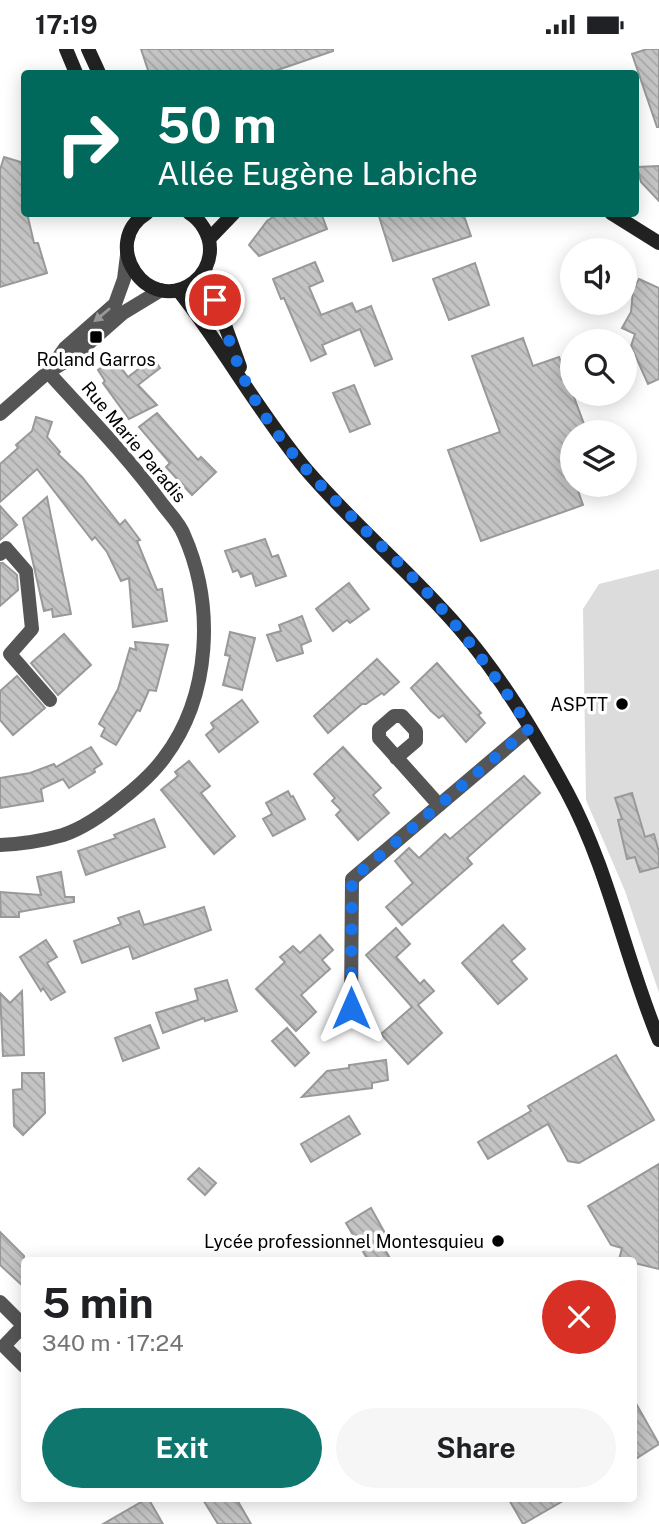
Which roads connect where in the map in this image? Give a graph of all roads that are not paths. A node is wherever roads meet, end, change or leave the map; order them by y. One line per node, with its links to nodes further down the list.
1 (66, 49): 3 (main road)
2 (88, 49): 4 (main road)
3 (75, 70)
4 (98, 70)
5 (193, 217): 9 (main road)
6 (230, 217): 9 (main road)
7 (617, 217): 10 (main road)
8 (134, 219): 11 (main road)
9 (209, 239): 12 (main road)
10 (659, 243)
11 (127, 255): 14 (main road); 15 (street, one-way to 15)
12 (205, 269): 13 (main road); 16 (main road)
13 (178, 290): 14 (main road); 16 (main road)
14 (161, 291): 15 (street)
15 (48, 372): 17 (street); 24 (street, Rue Marie Paradis)
16 (248, 388): 21 (main road)
17 (0, 414)
18 (0, 554): 19 (street)
19 (5, 658): 20 (street)
20 (50, 700)
21 (530, 728): 23 (street); 26 (main road)
22 (397, 758): 23 (street)
23 (439, 805): 25 (street)
24 (0, 845)
25 (351, 1008)
26 (659, 1040)
27 (0, 1303): 28 (street)
28 (21, 1323)
29 (21, 1329): 30 (street)
30 (21, 1363)

